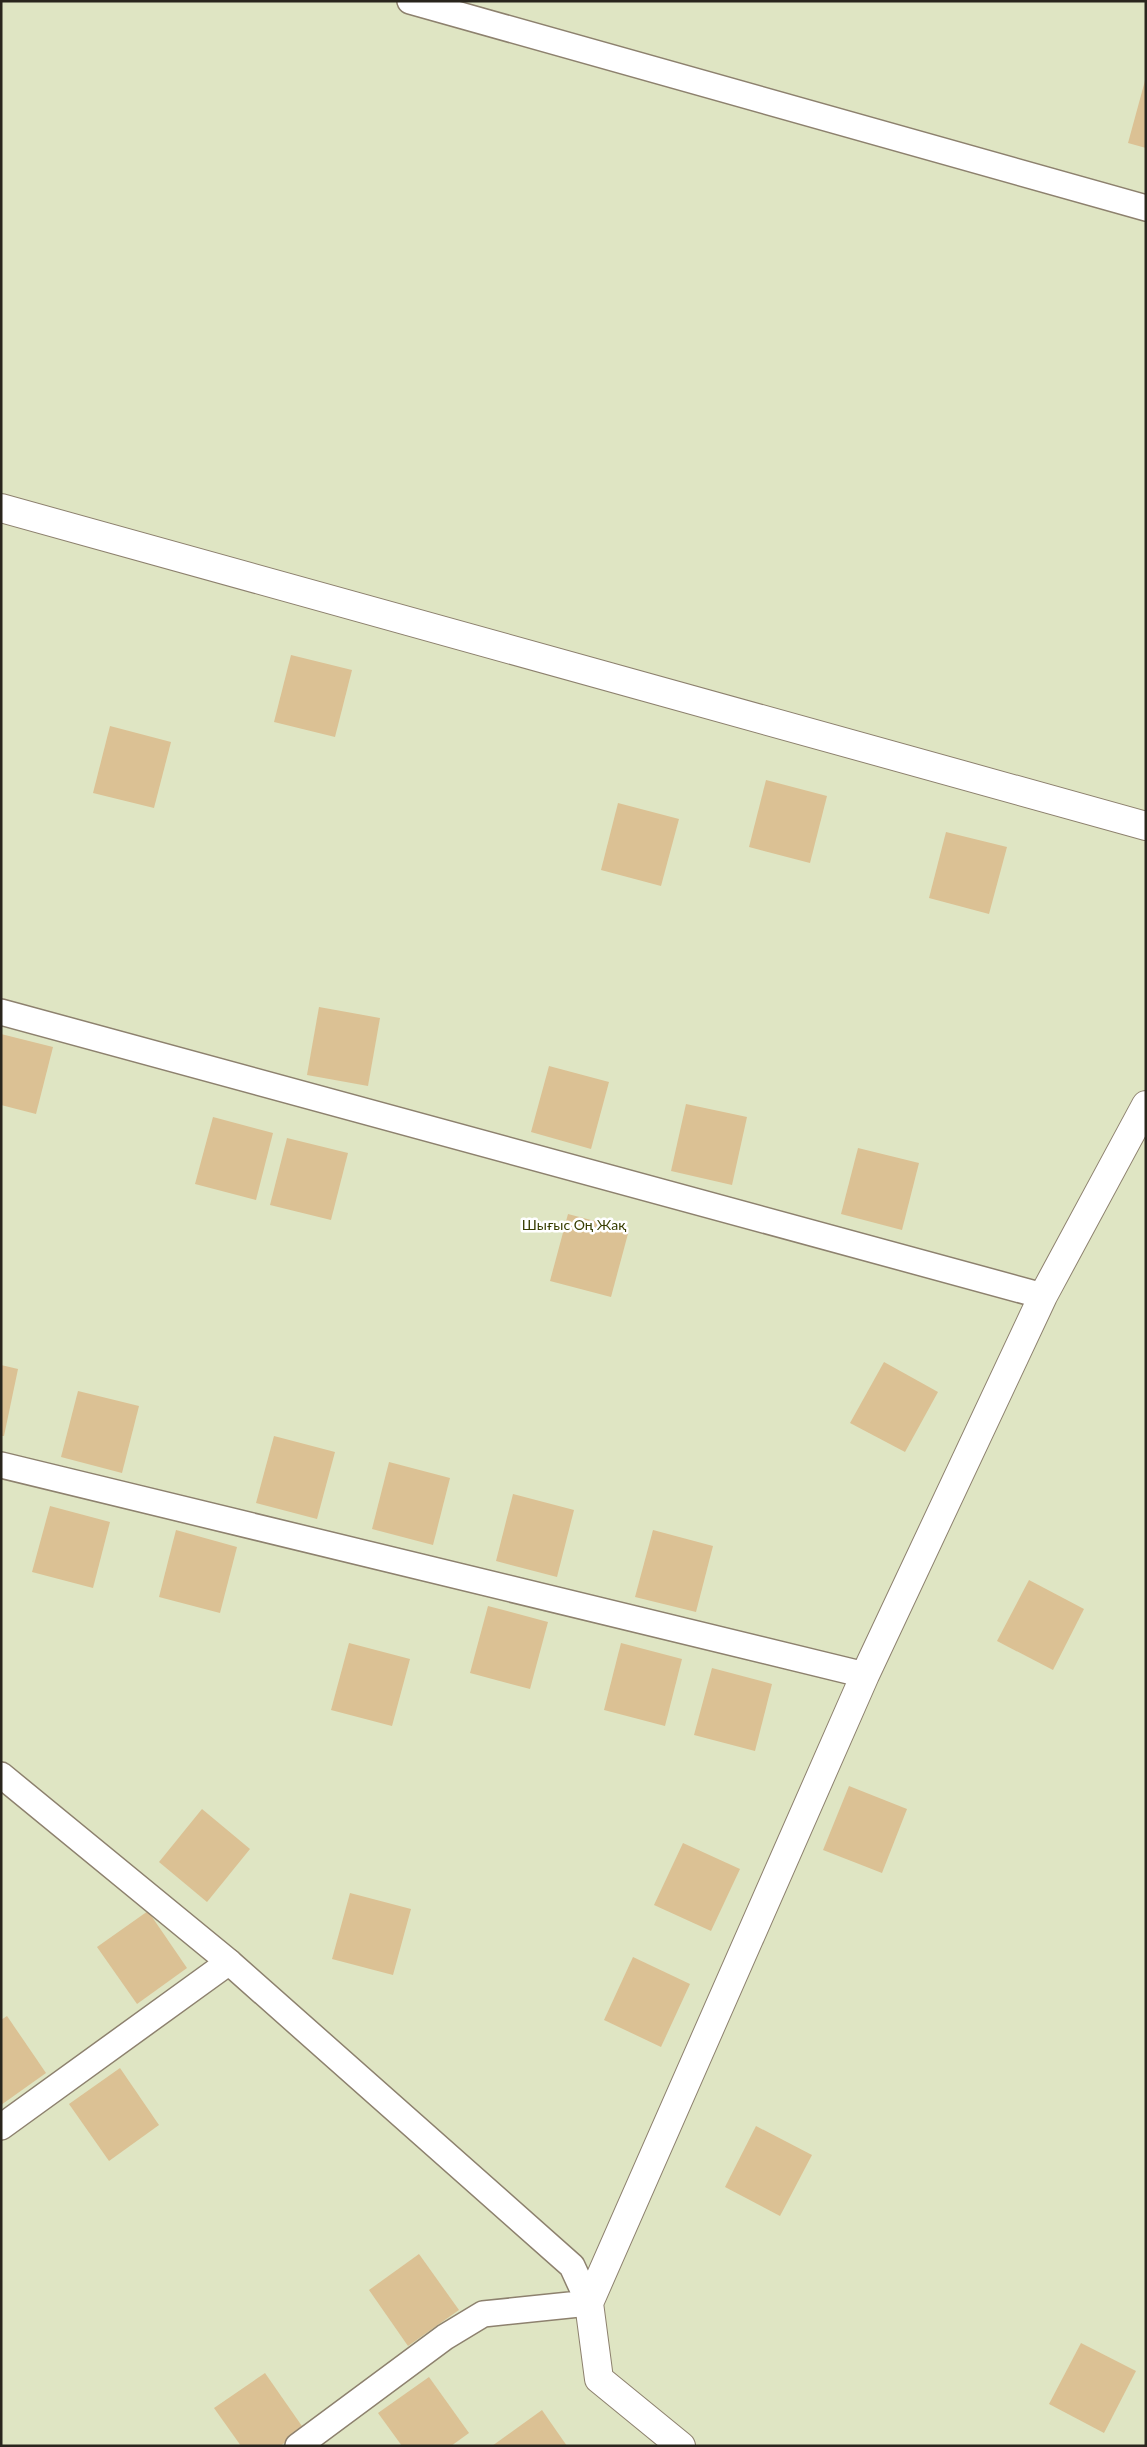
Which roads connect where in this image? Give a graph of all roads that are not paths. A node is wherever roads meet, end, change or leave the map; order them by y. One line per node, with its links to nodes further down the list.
1 (410, 1): 2 (lane)
2 (1146, 208)
3 (1, 508): 4 (street)
4 (1146, 826)
5 (1, 1012): 7 (lane)
6 (1146, 1105): 7 (street)
7 (1043, 1296): 9 (street)
8 (1, 1465): 9 (lane)
9 (865, 1675): 13 (street)
10 (1, 1775): 11 (lane)
11 (229, 1962): 12 (lane); 13 (lane)
12 (1, 2127)
13 (589, 2303): 14 (lane); 15 (street)
14 (298, 2446)
15 (681, 2446)

